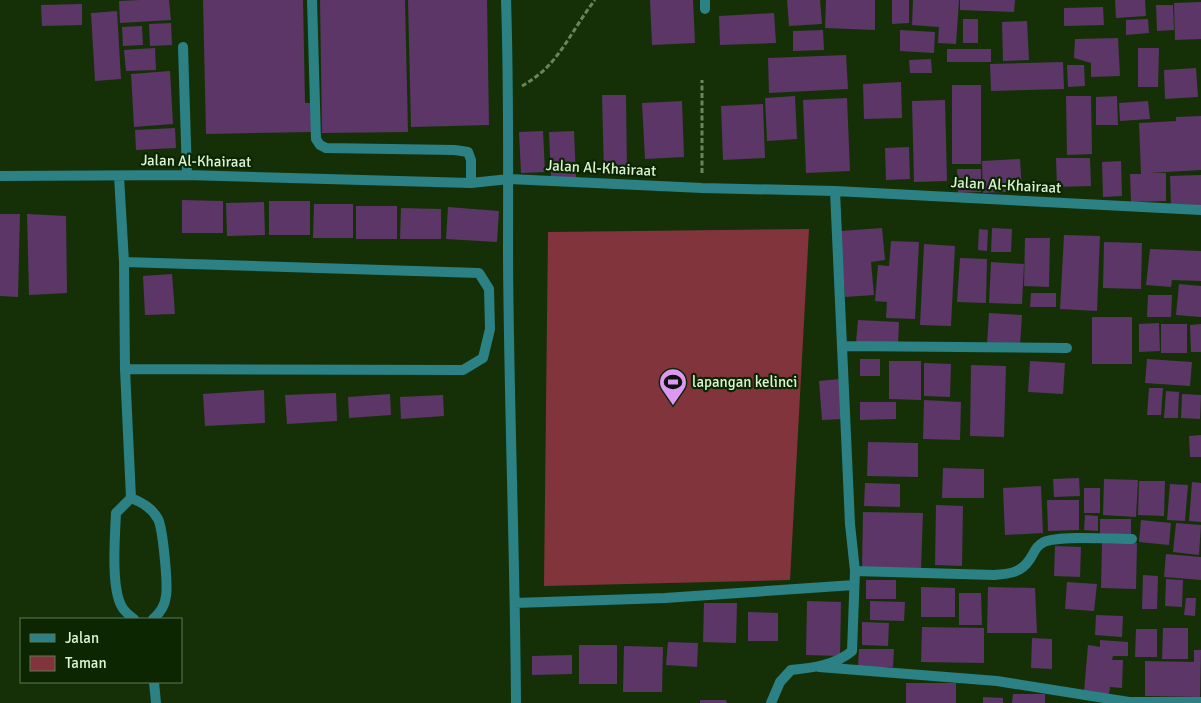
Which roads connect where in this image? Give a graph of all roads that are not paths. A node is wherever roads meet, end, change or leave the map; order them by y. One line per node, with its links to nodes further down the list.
1 (312, 0): 8 (street)
2 (506, 0): 7 (street)
3 (182, 47): 4 (street)
4 (187, 175): 6 (street, Jalan Al-Khairaat); 8 (street, Jalan Al-Khairaat)
5 (0, 176): 6 (street, Jalan Al-Khairaat)
6 (119, 176): 11 (street)
7 (509, 179): 8 (street, Jalan Al-Khairaat); 9 (street, Jalan Al-Khairaat); 19 (street)
8 (470, 183)
9 (835, 191): 10 (street, Jalan Al-Khairaat); 12 (street)
10 (1201, 210)
11 (124, 262): 14 (street); 14 (street)
12 (842, 346): 13 (street); 17 (street)
13 (1067, 348)
14 (125, 369): 15 (street)
15 (131, 498): 20 (street); 21 (street)
16 (1132, 539): 17 (street)
17 (855, 571): 18 (street)
18 (854, 585): 19 (street); 22 (street)
19 (516, 603): 26 (street)
20 (133, 618)
21 (155, 618)
22 (818, 667): 24 (street); 27 (street)
23 (154, 683): 25 (street)
24 (1201, 702)
25 (156, 703)
26 (516, 703)
27 (771, 703)

